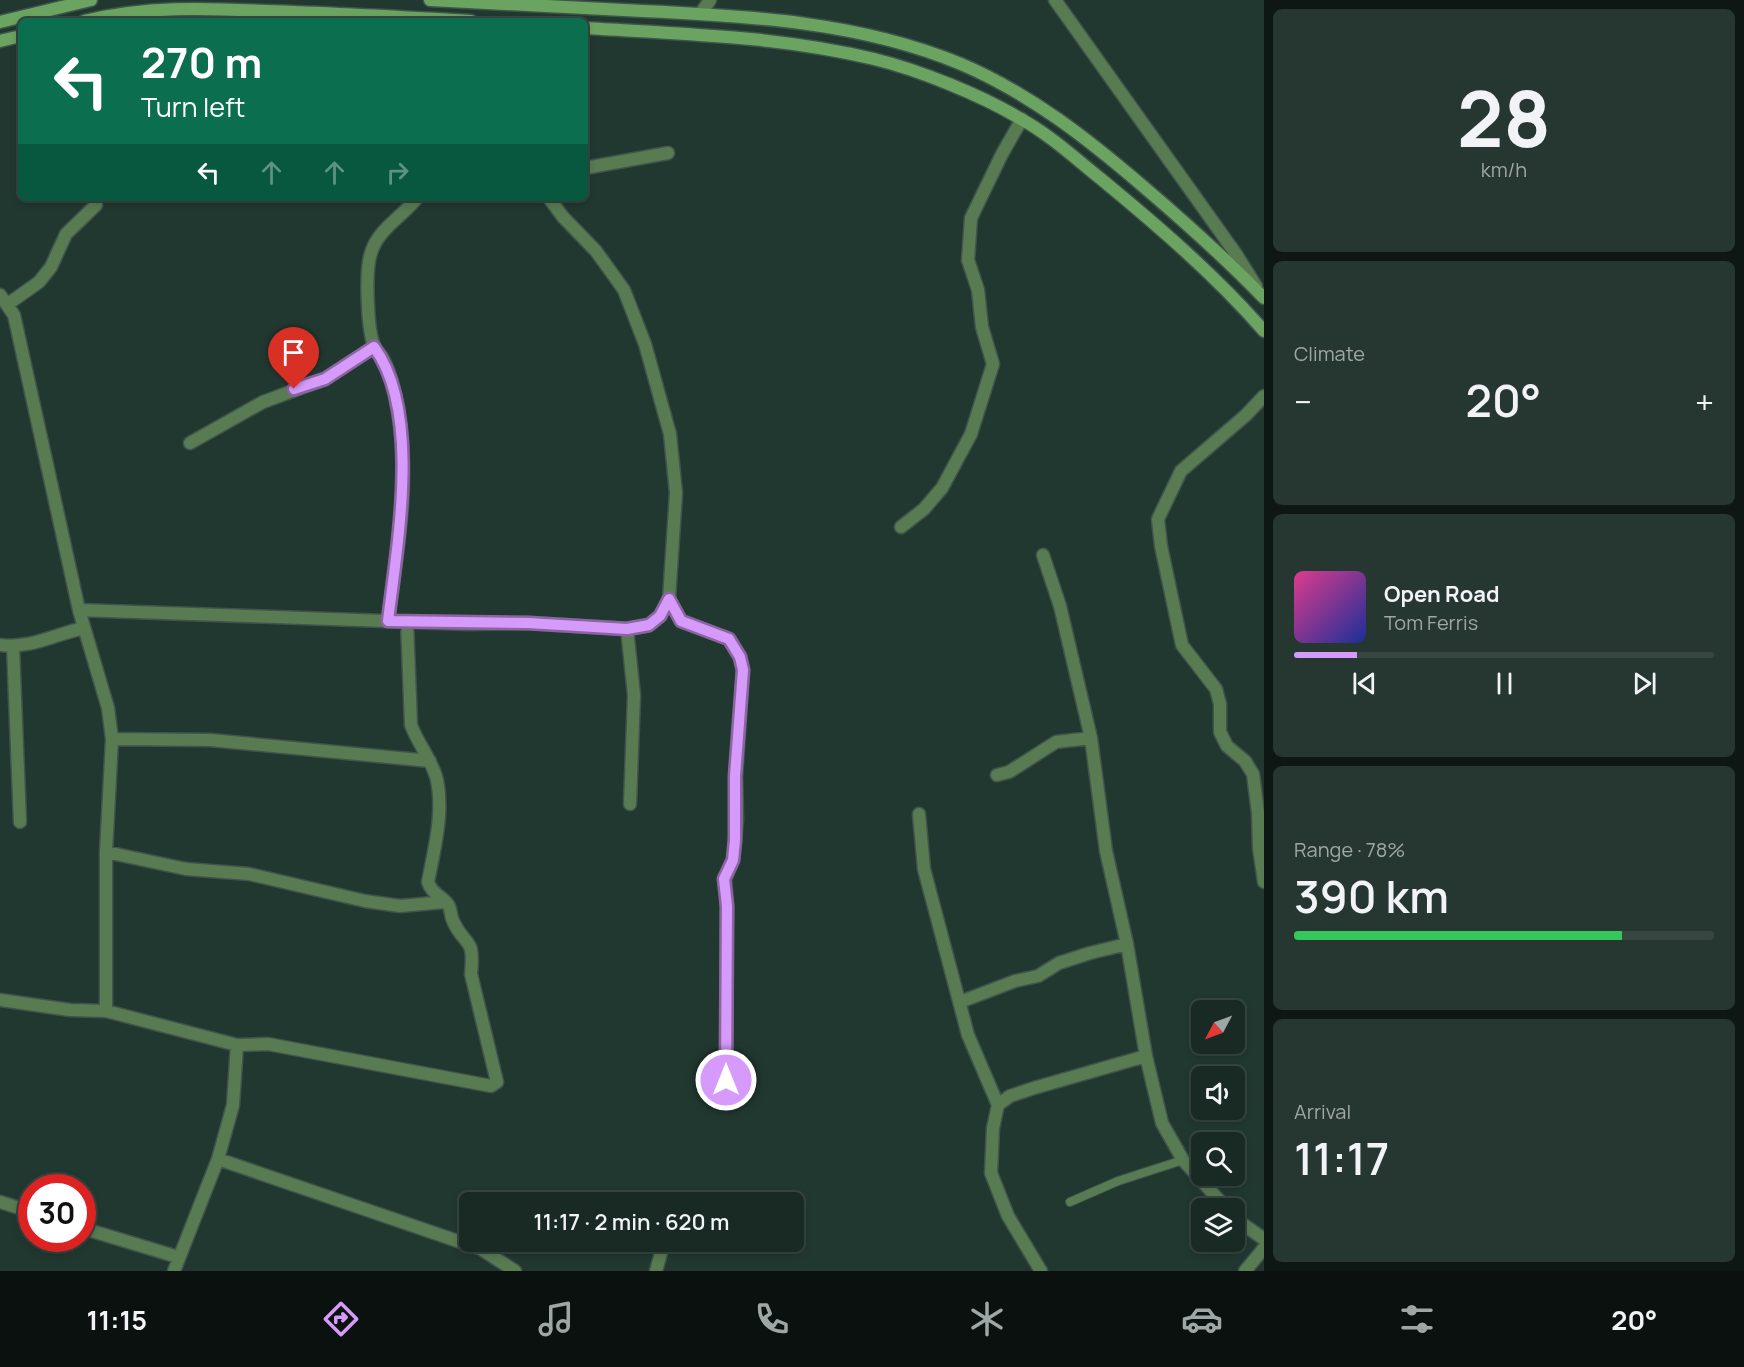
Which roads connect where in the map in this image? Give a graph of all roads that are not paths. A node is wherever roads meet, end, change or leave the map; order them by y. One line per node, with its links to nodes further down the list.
1 (91, 0): 8 (street)
2 (429, 0): 5 (street)
3 (710, 0): 5 (street)
4 (1055, 0): 20 (street)
5 (701, 13): 9 (street)
6 (101, 18): 7 (street)
7 (401, 18)
8 (0, 22)
9 (806, 22): 13 (street); 20 (street)
10 (588, 28): 13 (street)
11 (18, 37): 12 (street)
12 (0, 42)
13 (805, 45): 14 (street)
14 (1022, 119): 22 (street); 26 (street)
15 (668, 153): 16 (street)
16 (588, 167)
17 (414, 201): 23 (street)
18 (551, 201): 28 (street)
19 (96, 205): 21 (street)
20 (1264, 298)
21 (4, 300): 29 (street)
22 (1264, 331)
23 (374, 347): 25 (street); 30 (street)
24 (1264, 396): 44 (street)
25 (190, 442)
26 (901, 527)
27 (1043, 555): 36 (street)
28 (669, 599): 33 (street); 52 (street)
29 (79, 610): 30 (street); 32 (street)
30 (388, 621): 31 (street)
31 (407, 622): 33 (street); 38 (street)
32 (84, 628): 35 (street); 37 (street)
33 (627, 629): 40 (street)
34 (0, 645): 35 (street)
35 (13, 646): 42 (street)
36 (1091, 738): 39 (street); 46 (street)
37 (112, 739): 38 (street); 43 (street)
38 (430, 761): 45 (street)
39 (996, 776)
40 (630, 804)
41 (919, 814): 48 (street)
42 (20, 822)
43 (106, 852): 45 (street); 49 (street)
44 (1264, 882)
45 (446, 902): 50 (street)
46 (1127, 944): 48 (street); 51 (street)
47 (0, 1000): 49 (street)
48 (960, 1002): 53 (street)
49 (106, 1011): 50 (street)
50 (237, 1045): 54 (street)
51 (1146, 1056): 53 (street); 55 (street)
52 (726, 1080)
53 (998, 1105): 69 (street)
54 (218, 1159): 65 (street); 66 (street)
55 (1183, 1160): 56 (street); 58 (lane)
56 (1217, 1198)
57 (0, 1202): 59 (street)
58 (1070, 1202)
59 (18, 1208)
60 (1245, 1226): 62 (street)
61 (96, 1232): 65 (street)
62 (1264, 1239)
63 (1264, 1248): 70 (street)
64 (661, 1252): 68 (street)
65 (178, 1257): 67 (street)
66 (513, 1270)
67 (174, 1271)
68 (656, 1271)
69 (1041, 1271)
70 (1245, 1271)

